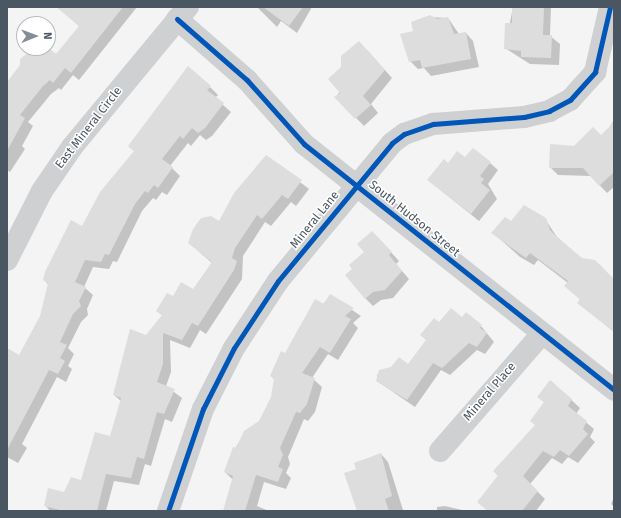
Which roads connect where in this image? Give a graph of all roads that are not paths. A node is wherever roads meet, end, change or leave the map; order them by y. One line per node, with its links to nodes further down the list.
1 (610, 7): 3 (street, Mineral Lane)
2 (182, 13): 3 (street, South Hudson Street); 4 (street, East Mineral Circle)
3 (356, 185): 5 (street, South Hudson Street); 8 (street, Mineral Lane)
4 (7, 260)
5 (541, 335): 6 (street, South Hudson Street); 7 (street, Mineral Place)
6 (614, 390)
7 (440, 451)
8 (168, 511)

